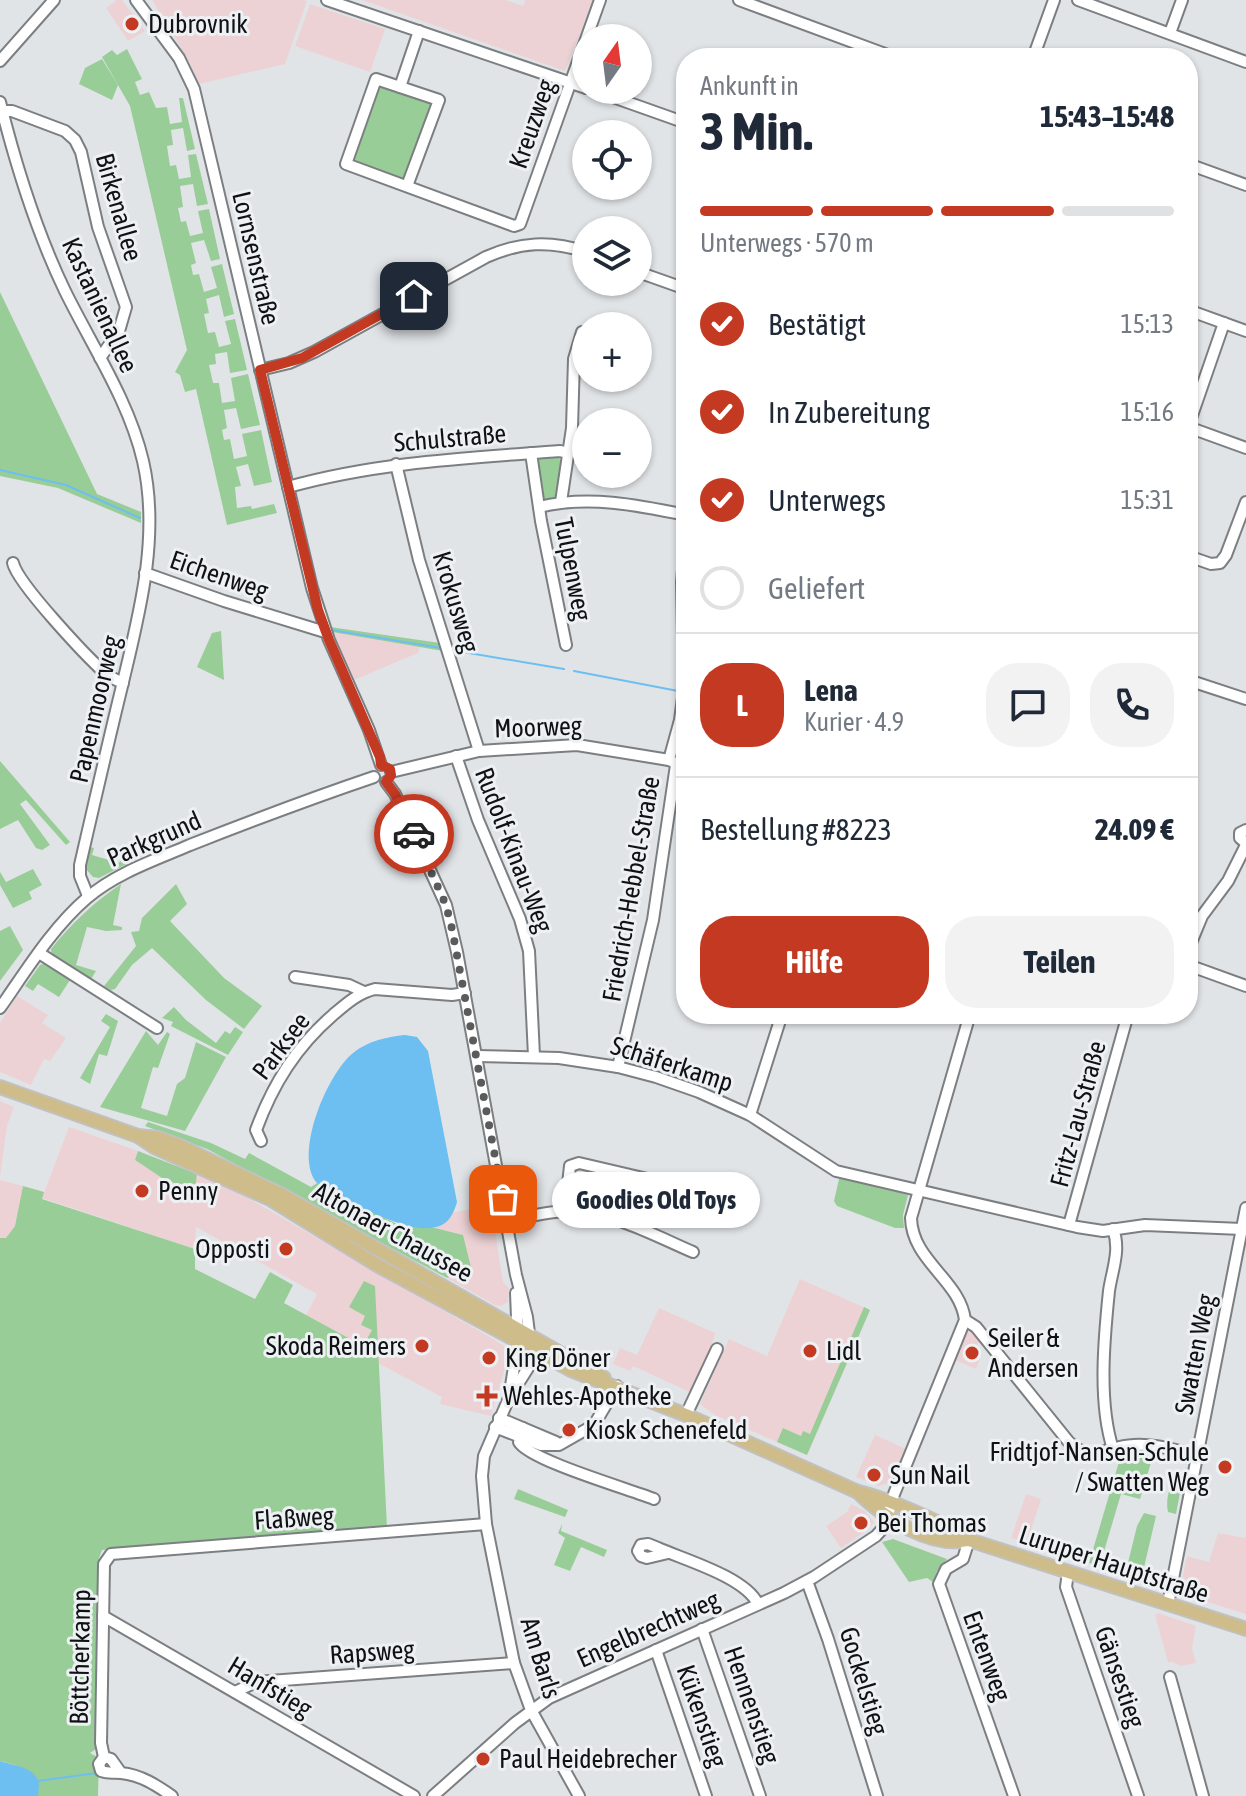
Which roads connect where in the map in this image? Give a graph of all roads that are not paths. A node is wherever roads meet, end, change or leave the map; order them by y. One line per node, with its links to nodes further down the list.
1 (54, 0): 13 (street)
2 (136, 0): 30 (street, Lornsenstraße)
3 (327, 0): 9 (street)
4 (600, 0): 15 (street, Kreuzweg)
5 (739, 0): 11 (street)
6 (1054, 0): 12 (street)
7 (1078, 0): 10 (street)
8 (1182, 0): 10 (street)
9 (419, 31): 15 (street); 16 (street)
10 (1170, 33): 14 (street)
11 (869, 48)
12 (1037, 48)
13 (0, 61)
14 (1246, 62)
15 (570, 82): 22 (street, Kreuzweg)
16 (400, 87): 22 (street); 22 (street)
17 (632, 104): 19 (street)
18 (1, 107): 29 (street, Kastanienallee); 29 (street, Birkenallee)
19 (676, 119)
20 (1198, 168): 21 (street)
21 (1246, 185)
22 (407, 186)
23 (572, 249): 30 (street)
24 (652, 277): 25 (street)
25 (676, 285)
26 (1198, 314): 27 (street)
27 (1224, 323): 28 (street); 32 (street)
28 (1246, 331)
29 (100, 358): 43 (street, Kastanienallee)
30 (260, 370): 38 (street, Lornsenstraße)
31 (573, 392): 36 (street)
32 (1198, 398)
33 (1198, 431): 34 (street)
34 (1246, 448)
35 (531, 453): 36 (street, Schulstraße); 37 (street, Schulstraße); 41 (street, Tulpenweg)
36 (569, 453): 39 (street)
37 (396, 464): 38 (street, Schulstraße); 52 (street, Krokusweg)
38 (288, 487): 47 (street, Lornsenstraße)
39 (561, 502): 41 (street); 42 (street)
40 (1246, 502): 44 (street)
41 (539, 507): 48 (street, Tulpenweg)
42 (676, 513)
43 (149, 529): 46 (street, Papenmoorweg)
44 (1198, 559)
45 (13, 563): 49 (street)
46 (145, 573): 47 (street, Eichenweg); 49 (street, Papenmoorweg)
47 (325, 632): 55 (street, Lornsenstraße)
48 (566, 645)
49 (123, 683): 61 (street, Papenmoorweg)
50 (1198, 683): 51 (street)
51 (1246, 699)
52 (479, 751): 53 (street, Moorweg); 54 (street, Moorweg)
53 (456, 756): 58 (street, Moorweg); 75 (street, Rudolf-Kinau-Weg)
54 (676, 764)
55 (381, 765): 57 (street); 58 (street)
56 (676, 771): 76 (street, Friedrich-Hebbel-Straße)
57 (374, 777): 58 (street); 61 (street, Parkgrund)
58 (388, 777): 68 (street)
59 (1246, 830): 60 (street)
60 (1246, 844): 62 (street)
61 (88, 896): 63 (street, Parkgrund)
62 (1198, 926)
63 (39, 953): 69 (street, Parkgrund); 73 (street)
64 (1198, 969): 66 (street)
65 (295, 977): 67 (street, Parksee)
66 (1246, 986)
67 (364, 992): 68 (street, Parksee); 80 (street, Parksee)
68 (465, 993): 74 (street)
69 (0, 1008)
70 (779, 1024): 78 (street)
71 (967, 1024): 82 (street)
72 (1125, 1024): 86 (street, Fritz-Lau-Straße)
73 (157, 1028)
74 (477, 1056): 75 (street, Schäferkamp); 85 (street)
75 (534, 1056): 76 (street, Schäferkamp)
76 (618, 1067): 78 (street, Schäferkamp)
77 (0, 1087): 79 (main road, Altonaer Chaussee)
78 (750, 1115): 82 (street, Schäferkamp)
79 (138, 1136): 92 (main road, Altonaer Chaussee); 94 (main road, Altonaer Chaussee)
80 (261, 1141)
81 (656, 1181): 84 (street)
82 (917, 1190): 86 (street, Schäferkamp); 91 (street)
83 (1246, 1208): 88 (street, Swatten Weg)
84 (565, 1211): 85 (street); 89 (street)
85 (507, 1221): 90 (street)
86 (1069, 1225): 87 (street, Schäferkamp)
87 (1113, 1229): 88 (street, Schäferkamp); 104 (street)
88 (1242, 1229): 105 (street, Swatten Weg)
89 (693, 1252)
90 (516, 1275): 92 (street); 93 (street)
91 (965, 1320): 104 (street); 107 (street)
92 (517, 1327): 93 (main road, Altonaer Chaussee); 94 (street)
93 (530, 1335): 94 (street); 95 (street); 99 (main road, Altonaer Chaussee)
94 (518, 1342): 95 (main road, Altonaer Chaussee); 100 (street)
95 (531, 1349): 97 (main road, Altonaer Chaussee); 98 (street)
96 (717, 1349): 101 (street)
97 (550, 1359): 98 (street); 99 (main road, Altonaer Chaussee)
98 (528, 1368): 100 (street)
99 (617, 1386): 101 (main road, Altonaer Chaussee); 103 (street)
100 (509, 1398): 102 (street, Am Barls)
101 (686, 1415): 107 (main road, Altonaer Chaussee)
102 (497, 1423): 103 (street); 108 (street, Am Barls)
103 (521, 1433): 106 (street)
104 (1113, 1449): 105 (street)
105 (1197, 1455): 115 (street, Swatten Weg)
106 (654, 1499)
107 (891, 1510): 109 (main road, Luruper Hauptstraße); 113 (street, Engelbrechtweg)
108 (486, 1524): 111 (street, Flaßweg); 120 (street, Am Barls)
109 (969, 1540): 112 (main road, Luruper Hauptstraße); 131 (street, Entenweg)
110 (668, 1553): 114 (street)
111 (106, 1558): 116 (street, Böttcherkamp)
112 (1068, 1572): 115 (main road, Luruper Hauptstraße); 132 (street, Gänsestieg)
113 (807, 1581): 114 (street, Engelbrechtweg); 130 (street, Gockelstieg)
114 (758, 1604): 117 (street, Engelbrechtweg)
115 (1168, 1604): 118 (main road, Luruper Hauptstraße)
116 (103, 1616): 122 (street, Hanfstieg); 124 (street, Böttcherkamp)
117 (702, 1629): 119 (street, Engelbrechtweg); 129 (street, Hennenstieg)
118 (1246, 1629)
119 (656, 1650): 123 (street, Engelbrechtweg); 128 (street, Kükenstieg)
120 (514, 1663): 122 (street, Rapsweg); 123 (street, Am Barls)
121 (1170, 1677): 133 (street)
122 (235, 1692): 125 (street, Hanfstieg)
123 (531, 1710): 126 (street, Engelbrechtweg); 127 (street, Am Barls)
124 (172, 1796)
125 (414, 1796)
126 (433, 1796)
127 (579, 1796)
128 (706, 1796)
129 (760, 1796)
130 (877, 1796)
131 (1014, 1796)
132 (1138, 1796)
133 (1203, 1796)

